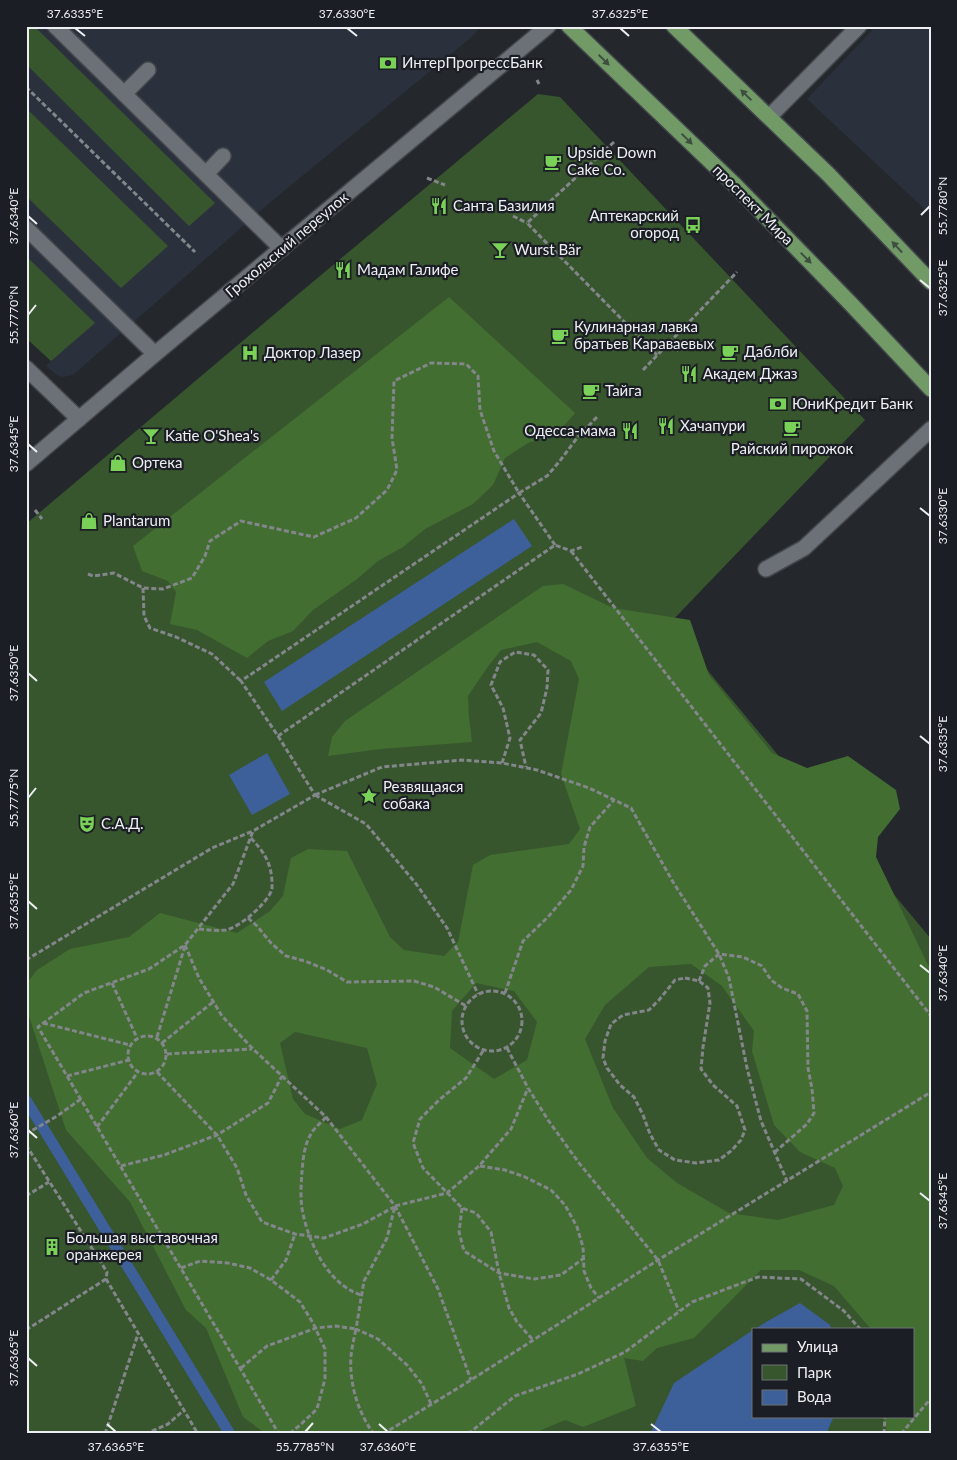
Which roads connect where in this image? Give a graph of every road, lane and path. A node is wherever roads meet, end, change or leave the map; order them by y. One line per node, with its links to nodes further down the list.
1 (55, 26): 10 (street)
2 (548, 26): 20 (street, Грохольский переулок)
3 (569, 26): 30 (main road, проспект Мира, one-way to 30)
4 (674, 26): 11 (main road, one-way to 4)
5 (859, 26): 11 (street)
6 (148, 70): 10 (street)
7 (537, 80): 8 (path)
8 (540, 84)
9 (26, 87): 21 (path)
10 (124, 94): 14 (street)
11 (769, 118): 23 (main road, one-way to 11)
12 (614, 142): 18 (path)
13 (223, 156): 14 (street)
14 (206, 174): 20 (street)
15 (427, 178): 16 (path)
16 (445, 185)
17 (513, 216): 18 (path)
18 (527, 223): 27 (path)
19 (26, 228): 26 (street)
20 (282, 249): 26 (street, Грохольский переулок)
21 (195, 252)
22 (738, 272): 24 (path)
23 (931, 282)
24 (670, 342): 25 (path); 27 (path)
25 (679, 351)
26 (155, 354): 32 (street, Грохольский переулок)
27 (657, 355): 29 (path)
28 (26, 368): 32 (street)
29 (643, 370)
30 (931, 389)
31 (597, 417): 35 (path)
32 (79, 419): 34 (street, Грохольский переулок)
33 (931, 429): 41 (street)
34 (26, 464)
35 (519, 494): 38 (path); 43 (path); 44 (path)
36 (35, 510): 37 (path)
37 (42, 519)
38 (555, 545): 40 (path); 45 (path)
39 (582, 547): 40 (path)
40 (571, 551): 63 (path)
41 (766, 569)
42 (88, 574): 43 (path)
43 (143, 588): 44 (path)
44 (241, 680): 45 (path)
45 (278, 736): 48 (path)
46 (502, 763): 47 (path); 47 (path); 48 (path)
47 (526, 767): 49 (path)
48 (315, 794): 50 (path); 60 (path)
49 (614, 800): 55 (path); 59 (path)
50 (253, 831): 51 (path); 56 (path)
51 (250, 837): 52 (path); 53 (path)
52 (248, 918): 53 (path); 62 (path)
53 (198, 928): 54 (path)
54 (185, 945): 58 (path); 61 (path); 65 (path)
55 (719, 954): 57 (path); 86 (path); 86 (path)
56 (26, 960)
57 (699, 981): 57 (path)
58 (112, 983): 64 (path); 66 (path)
59 (505, 993): 60 (path); 69 (path)
60 (478, 994): 62 (path)
61 (213, 1002): 67 (path); 70 (path)
62 (466, 1006): 71 (path)
63 (931, 1016)
64 (43, 1023): 68 (path); 76 (path)
65 (157, 1037): 66 (path); 67 (path)
66 (137, 1038): 68 (path)
67 (162, 1043): 72 (path)
68 (130, 1045): 73 (path)
69 (507, 1048): 71 (path); 78 (path)
70 (253, 1049): 72 (path); 77 (path)
71 (483, 1051): 91 (path)
72 (167, 1054): 75 (path)
73 (129, 1060): 74 (path); 76 (path)
74 (138, 1072): 75 (path); 82 (path)
75 (158, 1072): 84 (path)
76 (66, 1076): 80 (path)
77 (282, 1076): 81 (path); 84 (path)
78 (528, 1088): 88 (path); 98 (path)
79 (931, 1092): 89 (path)
80 (81, 1099): 82 (path); 83 (path)
81 (326, 1117): 93 (path); 96 (path)
82 (97, 1127): 87 (path)
83 (26, 1134)
84 (217, 1135): 87 (path); 95 (path)
85 (26, 1145): 90 (path)
86 (775, 1152): 89 (path)
87 (121, 1166): 99 (path)
88 (479, 1166): 91 (path); 97 (path)
89 (787, 1181): 98 (path)
90 (49, 1182): 92 (path); 101 (path)
91 (447, 1193): 93 (path); 94 (path)
92 (26, 1196)
93 (395, 1206): 96 (path); 103 (path); 113 (path)
94 (462, 1208): 100 (path); 100 (path)
95 (295, 1234): 96 (path); 102 (path)
96 (310, 1236): 103 (path)
97 (584, 1258): 100 (path); 104 (path)
98 (658, 1260): 104 (path); 105 (path)
99 (181, 1268): 102 (path); 112 (path)
100 (498, 1273): 111 (path)
101 (106, 1280): 109 (path); 110 (path)
102 (271, 1280): 106 (path)
103 (361, 1295): 108 (path)
104 (599, 1298): 111 (path)
105 (678, 1311): 107 (path); 125 (path)
106 (316, 1328): 108 (path); 112 (path); 122 (path)
107 (859, 1328)
108 (356, 1329): 115 (path); 123 (path)
109 (26, 1330)
110 (138, 1334): 116 (path); 118 (path)
111 (533, 1340): 113 (path)
112 (241, 1368): 121 (path)
113 (471, 1380): 115 (path)
114 (931, 1398): 127 (path)
115 (431, 1404): 124 (path)
116 (184, 1410): 119 (path); 120 (path)
117 (885, 1418): 126 (path)
118 (105, 1434)
119 (145, 1434)
120 (198, 1434)
121 (280, 1434)
122 (289, 1434)
123 (374, 1434)
124 (383, 1434)
125 (468, 1434)
126 (884, 1434)
127 (901, 1434)

